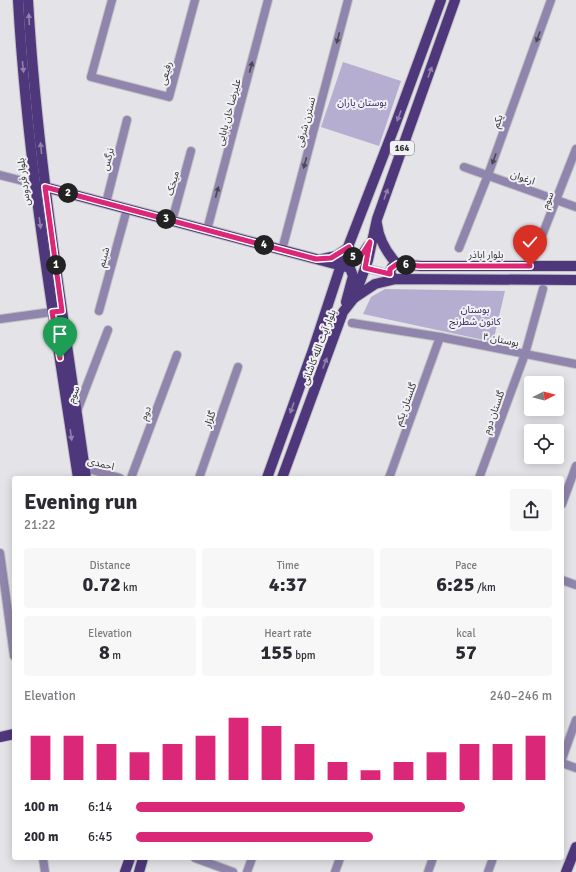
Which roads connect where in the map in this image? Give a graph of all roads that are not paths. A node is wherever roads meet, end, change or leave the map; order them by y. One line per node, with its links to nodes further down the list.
1 (18, 0): 16 (main road, بلوار فردوس, one-way to 16)
2 (28, 0): 17 (main road, بلوار فردوس, one-way to 2)
3 (112, 0): 4 (street, رفیعی)
4 (195, 0)
5 (268, 0): 24 (street, علیرضا خان بابایی, one-way to 5)
6 (348, 0): 28 (street, نسترن شرقی, one-way to 28)
7 (441, 0): 26 (main road, بلوار آیت الله کاشانی / 164, one-way to 26)
8 (455, 0): 22 (main road, بلوار آیت الله کاشانی / 164, one-way to 8)
9 (551, 0): 15 (street, یکم, one-way to 15)
10 (127, 120): 19 (street, نرگس)
11 (576, 150): 18 (street, سوم)
12 (191, 151): 23 (street, میخک)
13 (464, 167): 15 (street, ارغوان)
14 (0, 175): 16 (street)
15 (488, 175): 18 (street, ارغوان); 27 (street, یکم)
16 (35, 184): 17 (main road); 39 (main road, بلوار فردوس, one-way to 39)
17 (45, 187): 19 (main road); 39 (main road, بلوار فردوس)
18 (558, 200): 20 (street, ارغوان); 29 (street, سوم)
19 (106, 203): 21 (main road)
20 (576, 206)
21 (127, 209): 23 (main road); 40 (street, شبنم)
22 (377, 219): 25 (main road, بلوار آیت الله کاشانی / 164); 31 (main road)
23 (172, 221): 24 (main road)
24 (207, 230): 28 (main road)
25 (370, 242): 26 (main road); 34 (main road, بلوار آیت الله کاشانی / 164)
26 (349, 247): 30 (main road); 32 (main road, بلوار آیت الله کاشانی / 164)
27 (458, 248)
28 (282, 250): 30 (main road)
29 (534, 256)
30 (316, 259): 32 (main road)
31 (397, 264): 33 (main road, بلوار اباذر); 35 (main road)
32 (341, 265): 41 (main road); 56 (main road, بلوار آیت الله کاشانی / 164, one-way to 56)
33 (576, 266)
34 (365, 268): 35 (street); 38 (main road, بلوار آیت الله کاشانی / 164)
35 (393, 277): 36 (main road); 38 (main road)
36 (576, 280)
37 (542, 289): 46 (street, گلستان دوم)
38 (354, 298): 41 (main road, بلوار آیت الله کاشانی / 164)
39 (57, 311): 42 (street); 50 (main road, بلوار فردوس)
40 (99, 311)
41 (343, 312): 57 (main road, بلوار آیت الله کاشانی / 164, one-way to 41)
42 (0, 320)
43 (352, 323): 45 (street, بوستان ۴)
44 (108, 330): 50 (street, سوم)
45 (440, 337): 46 (street, بوستان ۴); 58 (street, گلستان یکم)
46 (525, 354): 48 (street, بوستان ۴); 59 (street, گلستان دوم)
47 (177, 355): 54 (street, دوم)
48 (576, 364)
49 (238, 367): 55 (street, گلزار)
50 (72, 412): 52 (main road, بلوار فردوس)
51 (576, 466): 60 (street)
52 (81, 473): 53 (street, احمدی)
53 (104, 476)
54 (132, 476)
55 (200, 476)
56 (268, 476)
57 (283, 476)
58 (390, 476)
59 (480, 476)
60 (564, 499)
61 (0, 553): 64 (street)
62 (564, 581): 63 (street)
63 (576, 585)
64 (12, 641)
65 (576, 720): 68 (street)
66 (12, 734): 67 (main road)
67 (0, 736)
68 (564, 753)
69 (564, 764): 70 (street)
70 (576, 768)
71 (576, 847): 90 (main road)
72 (43, 860): 81 (street)
73 (129, 860): 82 (main road)
74 (142, 860): 83 (main road)
75 (144, 860): 84 (main road)
76 (200, 860): 85 (street)
77 (251, 860): 86 (street)
78 (339, 860): 87 (street)
79 (432, 860): 88 (street)
80 (492, 860): 89 (street)
81 (45, 872)
82 (125, 872)
83 (139, 872)
84 (149, 872)
85 (232, 872)
86 (247, 872)
87 (335, 872)
88 (428, 872)
89 (488, 872)
90 (566, 872)

